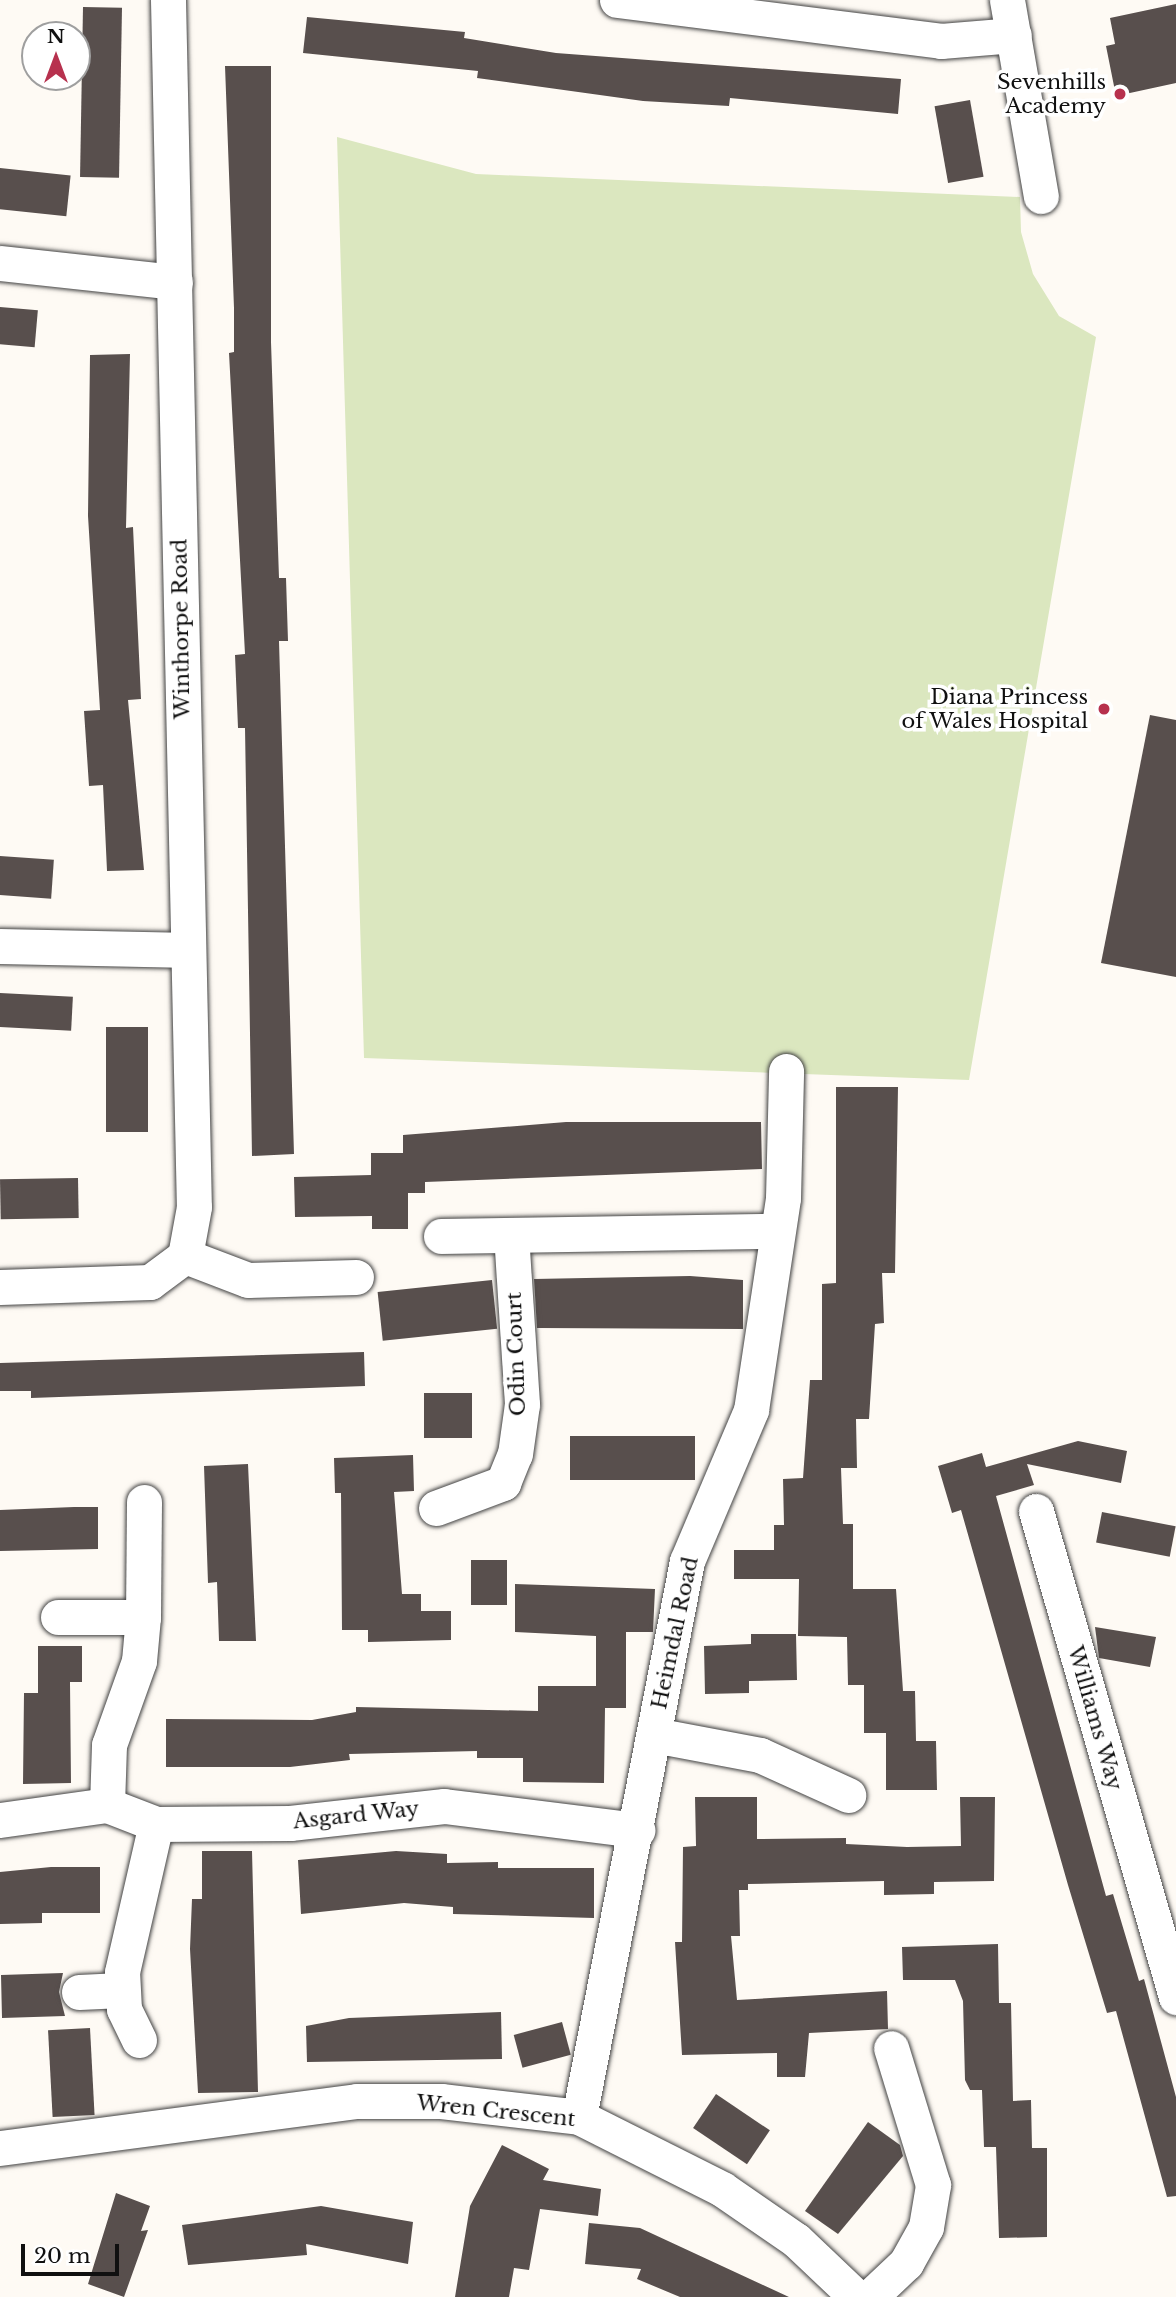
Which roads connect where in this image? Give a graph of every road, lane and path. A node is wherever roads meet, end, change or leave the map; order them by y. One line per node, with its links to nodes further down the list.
1 (168, 0): 7 (street, Winthorpe Road)
2 (617, 0): 4 (street)
3 (1007, 0): 4 (street)
4 (1014, 35): 5 (street)
5 (1041, 196)
6 (0, 263): 7 (street)
7 (175, 282): 9 (street, Winthorpe Road)
8 (0, 946): 9 (street)
9 (186, 950): 14 (street, Winthorpe Road)
10 (786, 1071): 11 (street, Heimdal Road)
11 (775, 1231): 12 (street); 22 (street, Heimdal Road)
12 (511, 1235): 13 (street); 18 (street, Odin Court)
13 (441, 1236)
14 (185, 1256): 15 (street); 16 (street)
15 (356, 1277)
16 (0, 1287)
17 (144, 1502): 21 (street)
18 (436, 1508)
19 (1036, 1511): 28 (street, Williams Way)
20 (58, 1617): 21 (street)
21 (143, 1617): 24 (street)
22 (654, 1735): 23 (street); 27 (street, Heimdal Road)
23 (848, 1795)
24 (107, 1805): 25 (street, Asgard Way); 26 (street, Asgard Way)
25 (0, 1820)
26 (156, 1824): 27 (street, Asgard Way); 29 (street)
27 (638, 1830): 34 (street, Heimdal Road)
28 (1165, 1923): 31 (street, Williams Way)
29 (121, 1990): 30 (street); 32 (street)
30 (79, 1992)
31 (1176, 1997)
32 (139, 2040)
33 (891, 2048): 37 (street)
34 (579, 2118): 35 (street, Wren Crescent); 36 (street, Wren Crescent)
35 (0, 2148)
36 (856, 2297)
37 (870, 2297)

